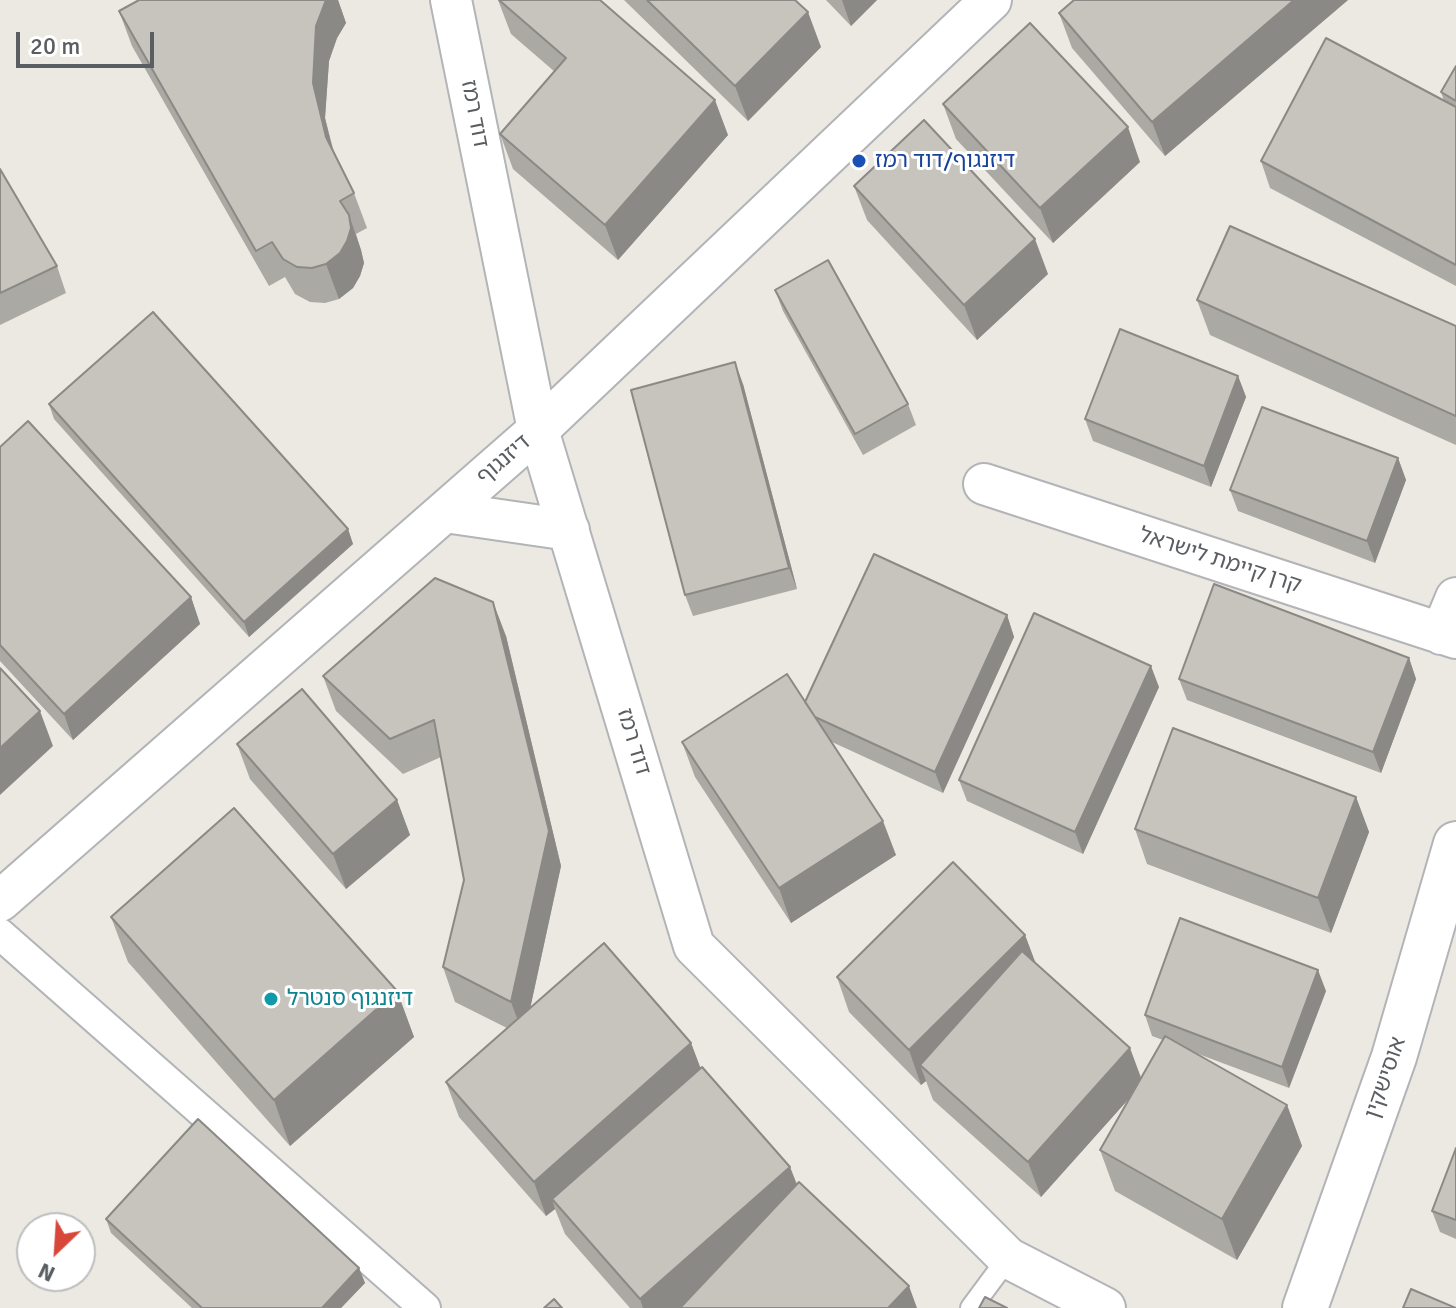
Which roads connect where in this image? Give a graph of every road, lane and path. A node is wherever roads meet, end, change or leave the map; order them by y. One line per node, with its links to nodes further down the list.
1 (451, 0): 3 (street, דוד רמז)
2 (991, 0): 3 (street, דיזנגוף)
3 (538, 430): 5 (street, דיזנגוף); 6 (street, דוד רמז)
4 (984, 484): 7 (street, קרן קיימת לישראל)
5 (445, 512): 6 (street); 9 (street, דיזנגוף)
6 (569, 530): 11 (street, דוד רמז)
7 (1451, 623)
8 (1456, 844): 15 (street, אוסישקין)
9 (0, 901)
10 (0, 934): 12 (street)
11 (1008, 1258): 13 (lane); 14 (street, דוד רמז)
12 (425, 1308)
13 (971, 1308)
14 (1105, 1308)
15 (1305, 1308)

